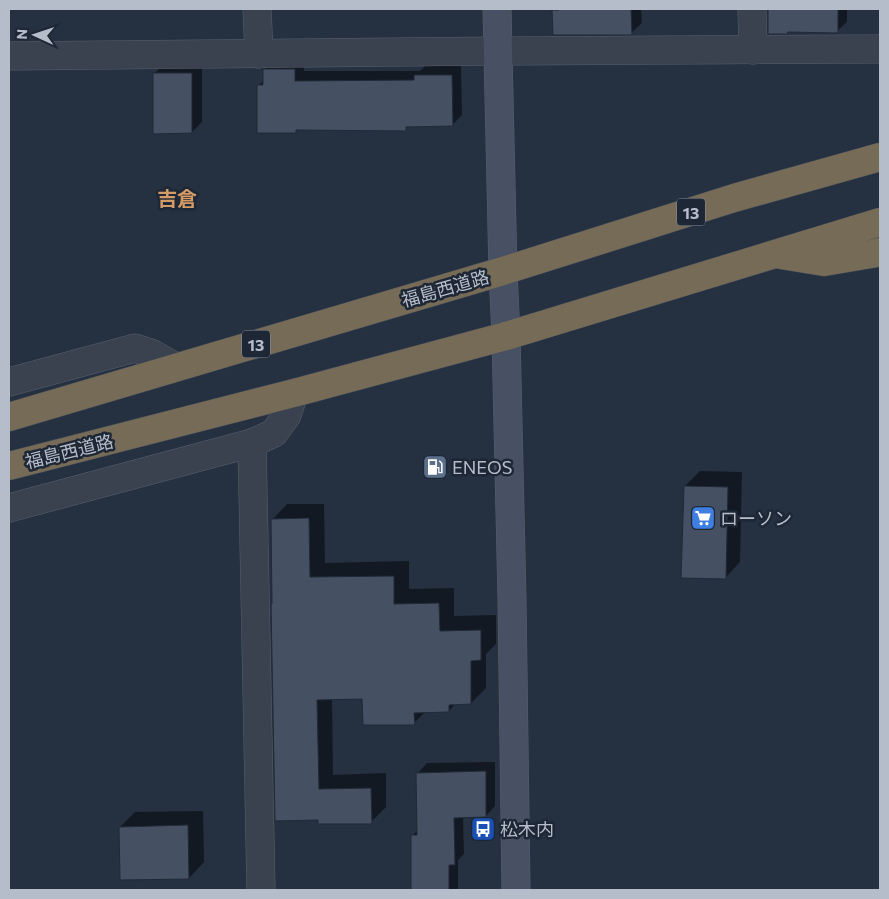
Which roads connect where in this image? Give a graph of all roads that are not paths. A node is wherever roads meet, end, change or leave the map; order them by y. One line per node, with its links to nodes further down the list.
1 (257, 9): 7 (street)
2 (497, 9): 6 (street)
3 (752, 9): 5 (street)
4 (880, 49): 5 (street)
5 (753, 50): 6 (street)
6 (498, 51): 7 (street); 13 (street)
7 (259, 54): 8 (street)
8 (9, 56)
9 (880, 157): 13 (highway, 福島西道路 / 13)
10 (880, 222): 12 (highway, 福島西道路)
11 (880, 252): 12 (highway)
12 (776, 254): 14 (highway, 福島西道路)
13 (503, 271): 14 (street); 15 (highway, 福島西道路 / 13)
14 (506, 336): 17 (highway, 福島西道路); 23 (street)
15 (176, 367): 16 (street); 18 (highway, 福島西道路 / 13)
16 (9, 382)
17 (294, 393): 19 (street); 20 (highway, 福島西道路)
18 (9, 417)
19 (252, 443): 21 (street); 22 (street)
20 (9, 466)
21 (9, 508)
22 (261, 890)
23 (516, 890)

